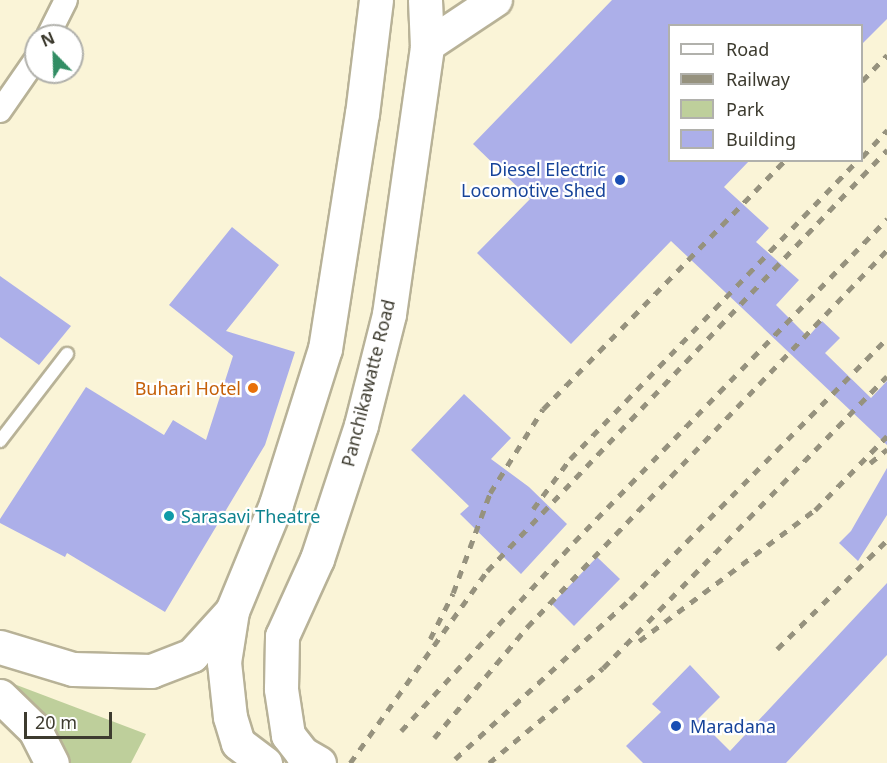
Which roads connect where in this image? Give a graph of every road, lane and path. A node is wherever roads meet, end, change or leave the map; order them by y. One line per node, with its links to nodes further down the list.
1 (66, 0): 5 (street)
2 (376, 0): 11 (main road)
3 (496, 0): 6 (main road)
4 (429, 1): 6 (main road, Panchikawatte Road)
5 (54, 24)
6 (427, 46): 14 (main road, Panchikawatte Road)
7 (24, 76): 8 (street)
8 (0, 111)
9 (67, 354): 10 (lane)
10 (0, 441)
11 (232, 611): 12 (main road); 16 (main road)
12 (0, 647)
13 (0, 696): 15 (main road)
14 (310, 758)
15 (52, 763)
16 (265, 763)

